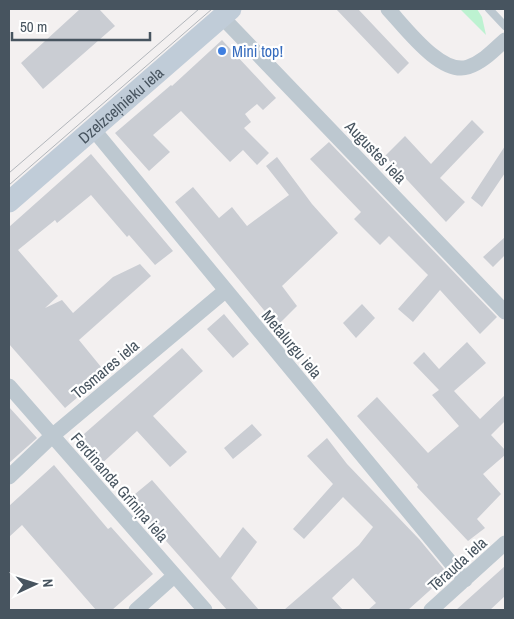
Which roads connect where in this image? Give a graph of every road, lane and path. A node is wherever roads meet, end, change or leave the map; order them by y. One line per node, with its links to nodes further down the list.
1 (388, 9): 5 (street)
2 (489, 9): 4 (lane)
3 (226, 13): 6 (street, Dzelzceļnieku iela); 9 (street, Augustes iela)
4 (505, 26)
5 (505, 40)
6 (93, 129): 7 (street, Dzelzceļnieku iela); 8 (street, Metalurgu iela)
7 (9, 202)
8 (225, 291): 11 (street, Tosmares iela); 15 (street, Metalurgu iela)
9 (505, 312)
10 (9, 386): 11 (street, Ferdinanda Grīniņa iela)
11 (52, 436): 12 (street, Tosmares iela); 14 (street, Ferdinanda Grīniņa iela)
12 (9, 477)
13 (505, 543): 15 (street, Tērauda iela)
14 (174, 576): 16 (street); 17 (street, Ferdinanda Grīniņa iela)
15 (466, 580): 18 (street, Tērauda iela)
16 (136, 610)
17 (205, 610)
18 (432, 610)

